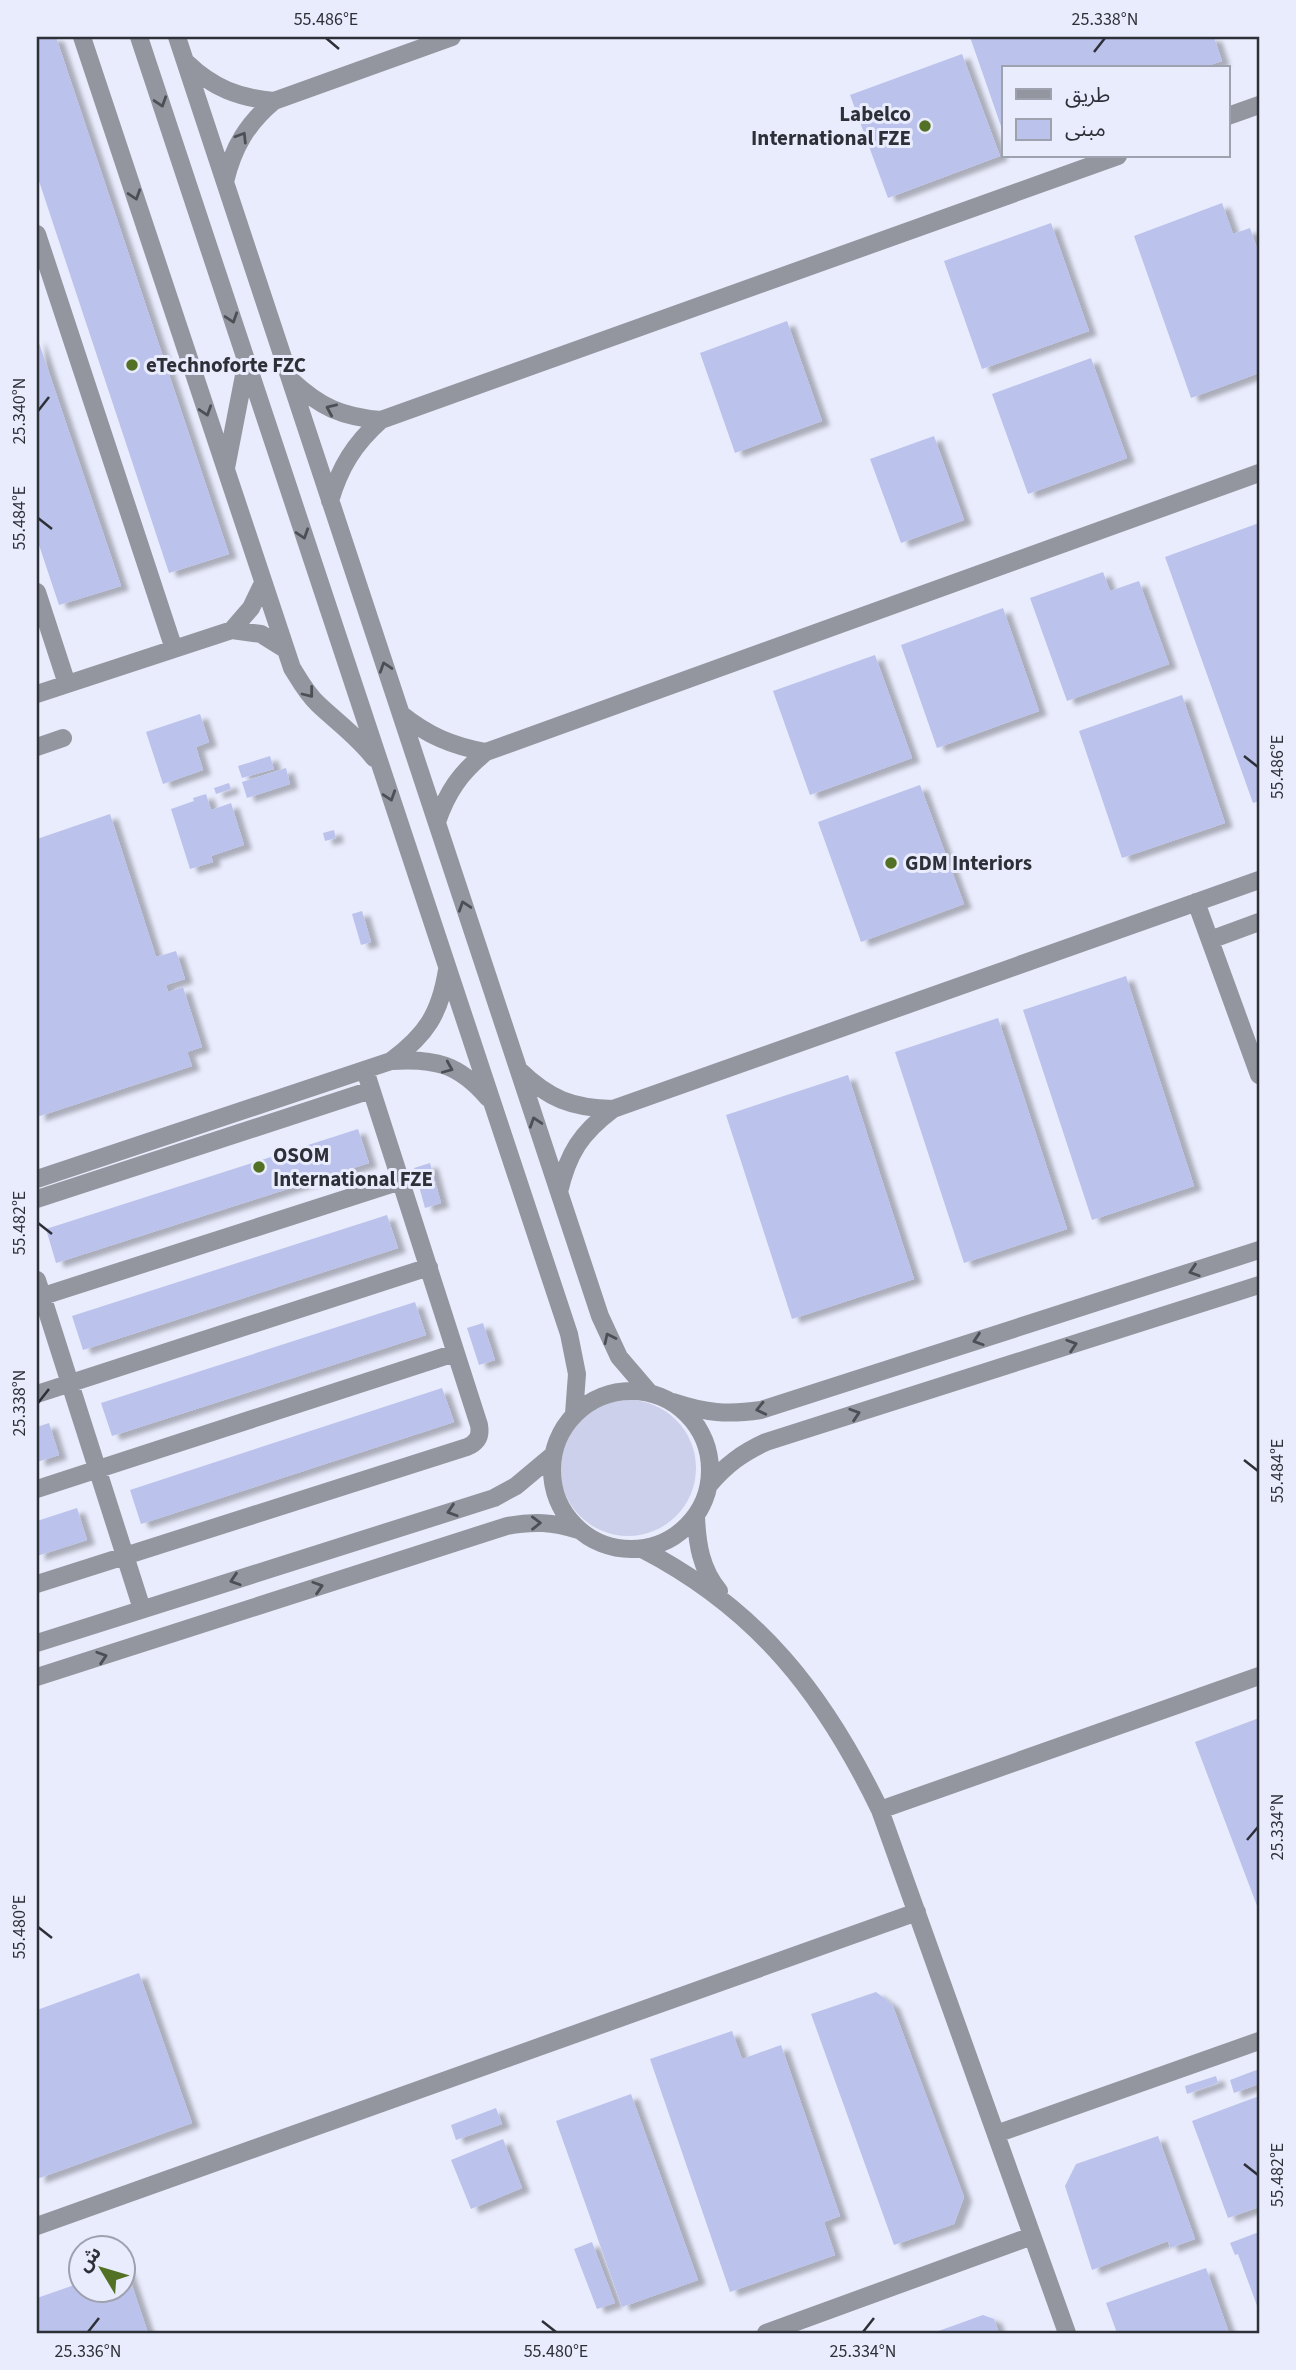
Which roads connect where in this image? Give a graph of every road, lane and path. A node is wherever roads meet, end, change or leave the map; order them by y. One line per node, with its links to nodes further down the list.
1 (82, 37): 15 (street, one-way to 15)
2 (139, 37): 12 (street, one-way to 12)
3 (177, 37): 5 (street)
4 (452, 37): 6 (street)
5 (184, 60): 6 (street); 10 (street)
6 (274, 101): 10 (street, one-way to 6)
7 (1259, 105): 8 (street)
8 (1230, 115)
9 (1112, 158): 14 (street)
10 (225, 182): 13 (street)
11 (37, 234): 21 (street)
12 (247, 362): 15 (street); 29 (street, one-way to 29)
13 (289, 379): 14 (street, one-way to 13); 17 (street)
14 (381, 420): 17 (street)
15 (225, 470): 18 (street)
16 (1259, 473): 28 (street)
17 (330, 501): 25 (street, one-way to 17)
18 (263, 583): 20 (street); 22 (street)
19 (37, 592): 23 (street)
20 (232, 630): 21 (street); 22 (street)
21 (174, 649): 23 (street)
22 (285, 649): 29 (street, one-way to 29)
23 (67, 684): 24 (street)
24 (37, 694)
25 (401, 713): 28 (street); 30 (street)
26 (63, 738): 27 (street)
27 (37, 747)
28 (486, 751): 30 (street)
29 (381, 768): 35 (street, one-way to 35)
30 (437, 822): 37 (street, one-way to 30)
31 (1259, 880): 32 (street)
32 (1196, 902): 34 (street); 42 (street)
33 (1259, 922): 34 (street)
34 (1210, 940): 39 (street)
35 (447, 967): 36 (street); 41 (street)
36 (391, 1061): 38 (street); 41 (street, one-way to 41)
37 (518, 1069): 42 (street); 45 (street, one-way to 37)
38 (365, 1070): 40 (street); 43 (street)
39 (1259, 1074)
40 (371, 1090): 44 (street); 46 (street)
41 (492, 1104): 56 (street)
42 (613, 1109): 45 (street)
43 (37, 1179)
44 (401, 1181): 48 (street); 50 (street)
45 (559, 1194): 53 (street, one-way to 45)
46 (37, 1199)
47 (1259, 1250): 55 (street, one-way to 55)
48 (429, 1267): 51 (street); 52 (street)
49 (1259, 1285): 59 (street, one-way to 49)
50 (38, 1292): 52 (street)
51 (455, 1353): 58 (street); 64 (street)
52 (70, 1383): 54 (street); 58 (street)
53 (649, 1392): 55 (street); 56 (street)
54 (37, 1394)
55 (673, 1402): 59 (street)
56 (574, 1414): 57 (street)
57 (553, 1455): 62 (street); 67 (street, one-way to 67)
58 (97, 1470): 60 (street); 64 (street)
59 (709, 1485): 61 (street)
60 (37, 1489)
61 (696, 1516): 63 (street); 66 (street)
62 (578, 1530): 63 (street); 70 (street, one-way to 62)
63 (642, 1549): 66 (street)
64 (125, 1555): 65 (street); 67 (street)
65 (37, 1584)
66 (727, 1602): 71 (street)
67 (142, 1609): 68 (street)
68 (37, 1643)
69 (1259, 1676): 71 (street)
70 (37, 1678)
71 (880, 1810): 72 (street)
72 (917, 1912): 74 (street); 75 (street)
73 (1259, 2041): 74 (street)
74 (996, 2134): 76 (street)
75 (37, 2226)
76 (1032, 2236): 77 (street); 78 (street)
77 (766, 2333)
78 (1067, 2333)

